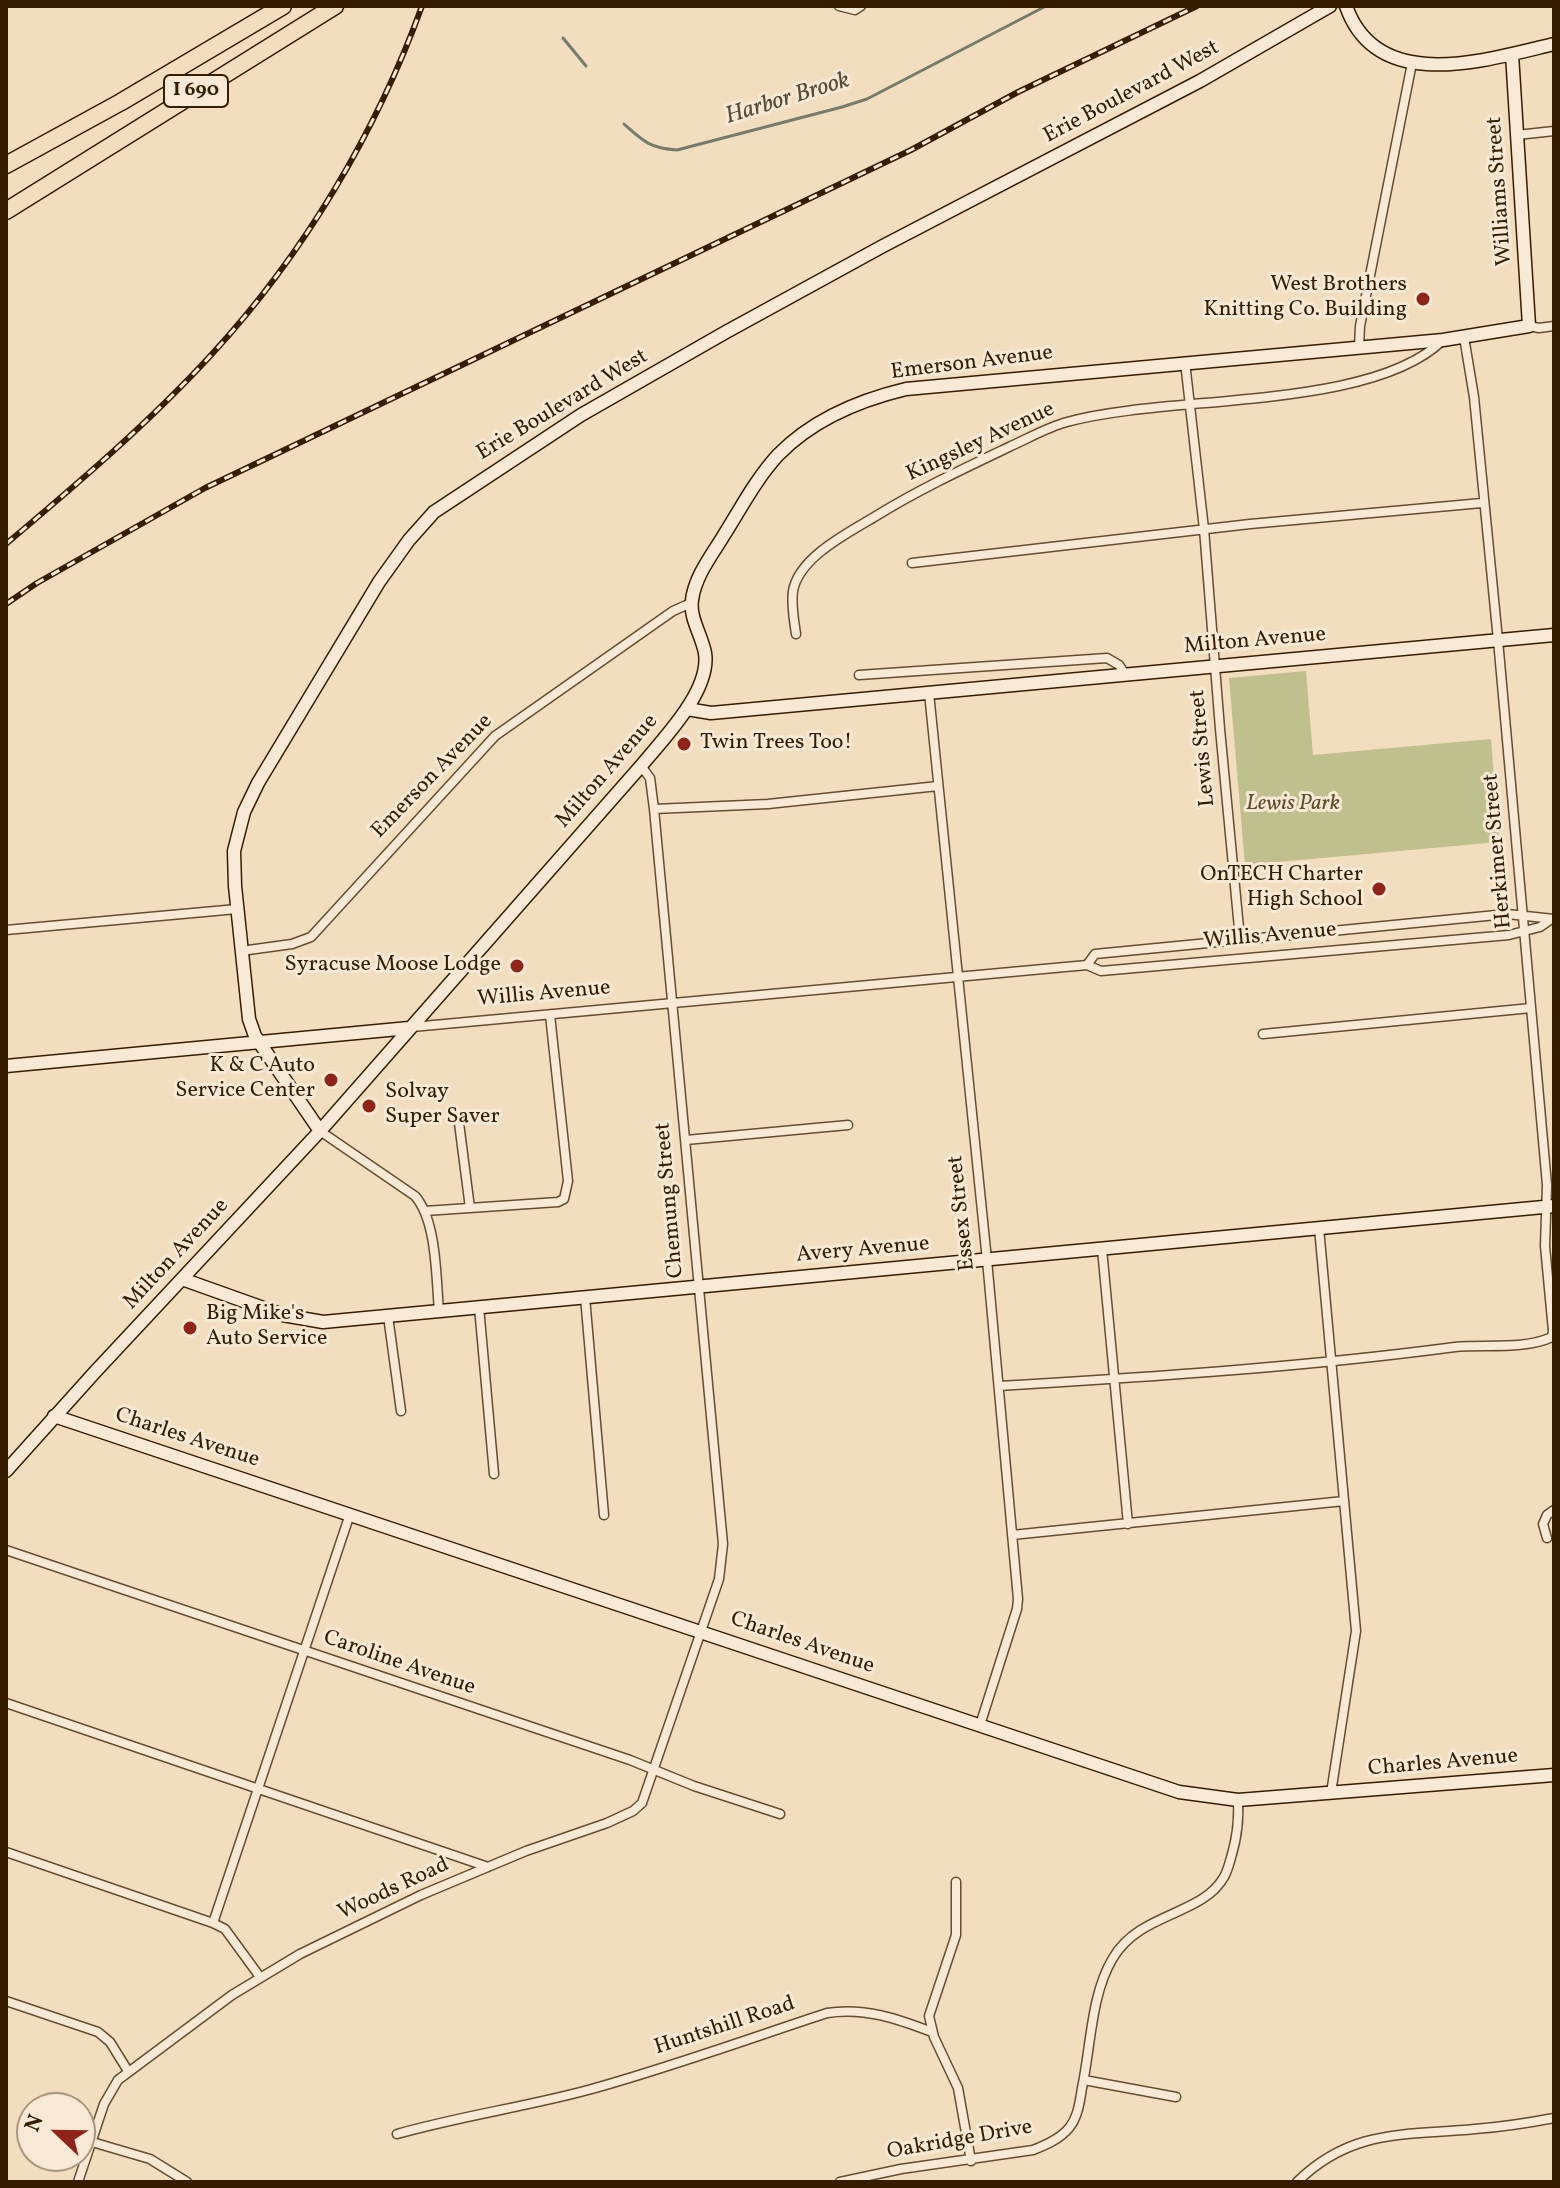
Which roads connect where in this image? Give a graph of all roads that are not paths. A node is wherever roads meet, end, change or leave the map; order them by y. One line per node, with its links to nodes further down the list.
1 (283, 6): 12 (highway, I 690)
2 (335, 6): 13 (highway, I 690)
3 (839, 6): 4 (street)
4 (861, 6)
5 (1330, 6): 38 (street, Erie Boulevard West)
6 (1346, 6): 9 (street)
7 (1554, 44): 8 (street)
8 (1512, 54): 9 (street); 11 (street, Williams Street)
9 (1412, 63): 20 (street)
10 (1554, 131): 11 (street)
11 (1517, 135): 16 (street, Williams Street)
12 (6, 165)
13 (59, 178): 14 (highway, I 690); 15 (highway)
14 (6, 211)
15 (6, 221)
16 (1529, 326): 17 (street, Emerson Avenue); 18 (street, Emerson Avenue)
17 (1554, 326)
18 (1464, 337): 19 (street, Emerson Avenue); 23 (street, Herkimer Street)
19 (1443, 340): 20 (street, Emerson Avenue); 22 (street, Kingsley Avenue)
20 (1359, 347): 21 (street, Emerson Avenue)
21 (1185, 362): 22 (street, Lewis Street); 26 (street, Emerson Avenue)
22 (1190, 404): 24 (street, Lewis Street); 27 (street, Kingsley Avenue)
23 (1482, 503): 24 (street); 29 (street, Herkimer Street)
24 (1204, 529): 25 (street); 30 (street, Lewis Street)
25 (912, 563)
26 (691, 603): 34 (street); 44 (street, Emerson Avenue)
27 (796, 634)
28 (1554, 635): 29 (street, Milton Avenue)
29 (1498, 640): 30 (street, Milton Avenue); 39 (street, Herkimer Street)
30 (1215, 666): 31 (street, Milton Avenue); 43 (street, Lewis Street)
31 (1125, 674): 32 (street); 33 (street, Milton Avenue)
32 (859, 675)
33 (929, 693): 34 (street, Milton Avenue); 36 (street, Essex Street)
34 (687, 709): 35 (street, Milton Avenue)
35 (641, 766): 37 (street, Chemung Street); 50 (street, Milton Avenue)
36 (938, 786): 37 (street); 46 (street, Essex Street)
37 (654, 809): 47 (street, Chemung Street)
38 (237, 909): 41 (street); 44 (street, Erie Boulevard West)
39 (1523, 915): 40 (street, Willis Avenue); 42 (street, Herkimer Street); 43 (street, Willis Avenue)
40 (1552, 920): 42 (street, Willis Avenue)
41 (6, 930)
42 (1524, 933): 45 (street, Willis Avenue); 48 (street, Herkimer Street)
43 (1240, 939): 45 (street, Willis Avenue)
44 (241, 951): 52 (street, Erie Boulevard West)
45 (1087, 965): 46 (street, Willis Avenue)
46 (956, 977): 47 (street, Willis Avenue); 63 (street, Essex Street)
47 (672, 1003): 49 (street, Willis Avenue); 57 (street, Chemung Street)
48 (1531, 1008): 51 (street); 58 (street, Herkimer Street)
49 (550, 1015): 50 (street, Willis Avenue); 59 (street)
50 (409, 1028): 52 (street, Willis Avenue); 56 (street, Milton Avenue)
51 (1263, 1034)
52 (258, 1041): 53 (street, Willis Avenue); 56 (street, Erie Boulevard West)
53 (6, 1066)
54 (459, 1123): 59 (street)
55 (848, 1125): 57 (street)
56 (320, 1131): 60 (street); 64 (street, Milton Avenue)
57 (686, 1140): 65 (street, Chemung Street)
58 (1550, 1207): 61 (street, Avery Avenue); 70 (street, Herkimer Street)
59 (470, 1208): 60 (street)
60 (425, 1211): 68 (street)
61 (1319, 1228): 62 (street, Avery Avenue); 70 (street)
62 (1102, 1249): 63 (street, Avery Avenue); 71 (street)
63 (987, 1260): 65 (street, Avery Avenue); 72 (street, Essex Street)
64 (182, 1279): 69 (street, Avery Avenue); 74 (street, Milton Avenue)
65 (698, 1287): 66 (street, Avery Avenue); 85 (street, Chemung Street)
66 (585, 1297): 67 (street, Avery Avenue); 80 (street)
67 (479, 1307): 68 (street, Avery Avenue); 76 (street)
68 (439, 1311): 69 (street, Avery Avenue)
69 (388, 1316): 73 (street)
70 (1330, 1360): 71 (street); 77 (street)
71 (1113, 1379): 72 (street); 81 (street)
72 (999, 1386): 82 (street, Essex Street)
73 (401, 1411)
74 (54, 1416): 75 (street, Milton Avenue); 79 (street, Charles Avenue)
75 (6, 1471)
76 (494, 1474)
77 (1344, 1501): 81 (street); 92 (street)
78 (1554, 1510): 83 (street)
79 (350, 1514): 85 (street, Charles Avenue); 86 (street)
80 (604, 1515)
81 (1128, 1524): 82 (street)
82 (1012, 1535): 88 (street, Essex Street)
83 (1547, 1538)
84 (6, 1550): 86 (street, Caroline Avenue)
85 (700, 1631): 88 (street, Charles Avenue); 89 (street, Woods Road)
86 (304, 1651): 89 (street, Caroline Avenue); 91 (street)
87 (6, 1703): 91 (street)
88 (980, 1725): 93 (street, Charles Avenue)
89 (655, 1771): 94 (street, Caroline Avenue); 96 (street, Woods Road)
90 (1554, 1775): 92 (street, Charles Avenue)
91 (258, 1788): 96 (street); 98 (street)
92 (1331, 1793): 93 (street, Charles Avenue)
93 (1238, 1800): 103 (street, Oakridge Drive)
94 (780, 1814)
95 (6, 1852): 98 (street)
96 (488, 1867): 99 (street, Woods Road)
97 (956, 1882): 101 (street)
98 (213, 1923): 99 (street)
99 (260, 1977): 102 (street, Woods Road)
100 (6, 2001): 102 (street)
101 (932, 2032): 107 (street, Huntshill Road); 109 (street)
102 (128, 2071): 106 (street, Woods Road)
103 (1084, 2080): 104 (street); 109 (street, Oakridge Drive)
104 (1176, 2097)
105 (1554, 2118): 112 (street)
106 (96, 2129)
107 (397, 2134)
108 (96, 2143): 110 (street)
109 (971, 2161): 111 (street, Oakridge Drive)
110 (187, 2182)
111 (840, 2182)
112 (1297, 2182)

